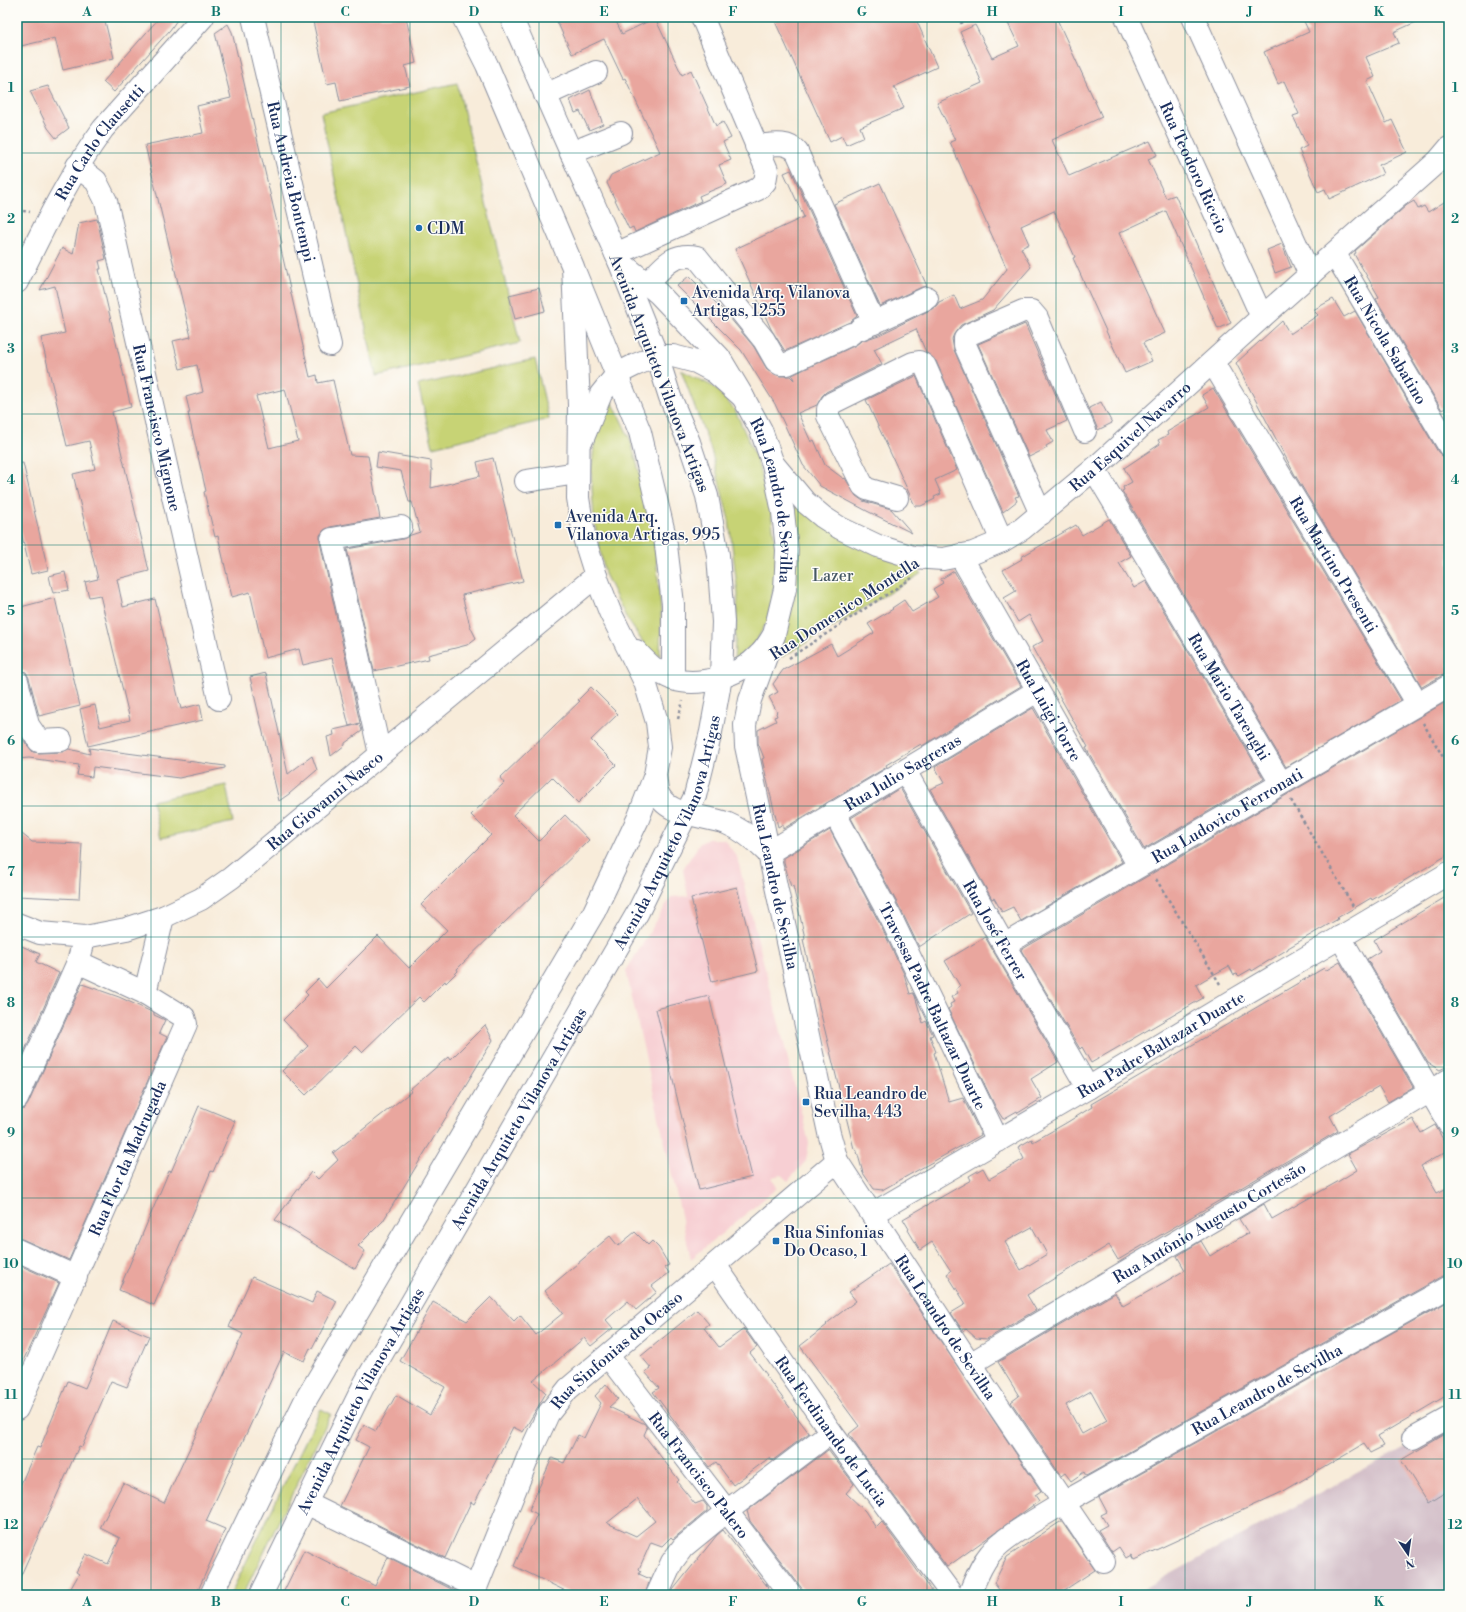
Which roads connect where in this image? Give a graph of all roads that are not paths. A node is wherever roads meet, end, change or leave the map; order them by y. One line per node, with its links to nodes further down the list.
1 (203, 17): 14 (street, Rua Carlo Clausetti)
2 (253, 17): 24 (street, Rua Andreia Bontempi)
3 (463, 17): 17 (street, Avenida Arquiteto Vilanova Artigas)
4 (511, 17): 9 (street, Avenida Arquiteto Vilanova Artigas)
5 (702, 17): 11 (street)
6 (1126, 17): 22 (street, Rua Teodoro Riccio)
7 (1193, 17): 18 (street)
8 (596, 72): 9 (street)
9 (545, 94): 12 (street, Avenida Arquiteto Vilanova Artigas)
10 (621, 133): 12 (street)
11 (756, 146): 16 (street); 23 (street)
12 (571, 153): 16 (street, Avenida Arquiteto Vilanova Artigas)
13 (1445, 160): 15 (street, Rua Esquivel Navarro)
14 (78, 166): 19 (street, Rua Carlo Clausetti); 49 (street, Rua Francisco Mignone)
15 (1335, 254): 18 (street, Rua Esquivel Navarro); 30 (street, Rua Nicola Sabatino)
16 (618, 257): 20 (street, Rua Leandro de Sevilha); 25 (street, Avenida Arquiteto Vilanova Artigas)
17 (573, 268): 27 (street); 31 (street, Avenida Arquiteto Vilanova Artigas)
18 (1310, 275): 22 (street, Rua Esquivel Navarro)
19 (17, 282)
20 (647, 284): 23 (street); 28 (street, Rua Leandro de Sevilha)
21 (926, 298): 23 (street)
22 (1262, 317): 26 (street, Rua Esquivel Navarro)
23 (860, 329)
24 (330, 345)
25 (657, 356): 27 (street); 28 (street); 44 (street, Avenida Arquiteto Vilanova Artigas)
26 (1213, 363): 33 (street, Rua Esquivel Navarro); 50 (street, Rua Martino Presenti)
27 (617, 374): 31 (street); 45 (street)
28 (743, 397): 32 (street, Rua Leandro de Sevilha)
29 (1085, 430): 37 (street)
30 (1449, 446)
31 (578, 450): 34 (street, Avenida Arquiteto Vilanova Artigas)
32 (773, 464): 40 (street, Rua Esquivel Navarro); 42 (street, Rua Leandro de Sevilha)
33 (1094, 469): 37 (street, Rua Esquivel Navarro); 55 (street, Rua Mario Tarenghi)
34 (577, 473): 35 (street); 41 (street, Avenida Arquiteto Vilanova Artigas)
35 (526, 481)
36 (897, 498): 39 (street)
37 (1041, 514): 39 (street, Rua Esquivel Navarro)
38 (401, 527): 52 (street)
39 (1002, 541): 40 (street, Rua Esquivel Navarro)
40 (960, 555): 48 (street, Rua Luigi Torre)
41 (596, 576): 43 (street, Avenida Arquiteto Vilanova Artigas); 52 (street, Rua Giovanni Nasco)
42 (774, 635): 44 (street); 58 (street, Rua Leandro de Sevilha)
43 (626, 642): 45 (street); 54 (street, Avenida Arquiteto Vilanova Artigas)
44 (721, 677): 45 (street); 57 (street, Avenida Arquiteto Vilanova Artigas)
45 (673, 678)
46 (17, 681): 51 (street)
47 (1449, 686): 50 (street, Rua Ludovico Ferronati)
48 (1037, 691): 53 (street, Rua Julio Sagreras); 59 (street, Rua Luigi Torre)
49 (219, 699)
50 (1418, 704): 55 (street, Rua Ludovico Ferronati)
51 (61, 740)
52 (380, 754): 61 (street, Rua Giovanni Nasco)
53 (905, 771): 56 (street, Rua Julio Sagreras); 65 (street, Rua José Ferrer)
54 (655, 774): 57 (street); 92 (street, Avenida Arquiteto Vilanova Artigas)
55 (1281, 783): 59 (street, Rua Ludovico Ferronati)
56 (834, 812): 58 (street, Rua Julio Sagreras); 73 (street, Travessa Padre Baltazar Duarte)
57 (687, 813): 58 (street); 86 (street, Avenida Arquiteto Vilanova Artigas)
58 (768, 853): 74 (street, Rua Leandro de Sevilha)
59 (1142, 864): 65 (street, Rua Ludovico Ferronati)
60 (1449, 873): 64 (street, Rua Padre Baltazar Duarte)
61 (163, 917): 63 (street, Rua Giovanni Nasco); 67 (street)
62 (17, 924): 63 (street, Rua Giovanni Nasco)
63 (85, 937): 66 (street)
64 (1340, 937): 69 (street, Rua Padre Baltazar Duarte); 70 (street)
65 (1004, 945): 69 (street, Rua José Ferrer)
66 (78, 962): 67 (street, Rua Flor da Madrugada); 71 (street)
67 (144, 993): 78 (street, Rua Flor da Madrugada)
68 (1449, 1080): 70 (street, Rua Antônio Augusto Cortesão)
69 (1088, 1088): 73 (street, Rua Padre Baltazar Duarte)
70 (1430, 1092): 72 (street); 81 (street, Rua Antônio Augusto Cortesão)
71 (17, 1099)
72 (1449, 1124)
73 (998, 1141): 75 (street, Rua Padre Baltazar Duarte)
74 (837, 1161): 75 (street, Rua Leandro de Sevilha); 77 (street, Rua Sinfonias do Ocaso)
75 (872, 1214): 81 (street, Rua Leandro de Sevilha)
76 (17, 1250): 78 (street)
77 (715, 1265): 80 (street, Rua Sinfonias do Ocaso); 84 (street, Rua Ferdinando de Lucia)
78 (76, 1277): 82 (street, Rua Flor da Madrugada)
79 (1449, 1287): 87 (street, Rua Leandro de Sevilha)
80 (608, 1356): 88 (street, Rua Francisco Palero); 90 (street, Rua Sinfonias do Ocaso)
81 (970, 1364): 87 (street, Rua Leandro de Sevilha)
82 (17, 1409)
83 (1449, 1418): 85 (street)
84 (831, 1432): 88 (street); 95 (street, Rua Ferdinando de Lucia)
85 (1413, 1438)
86 (306, 1503): 90 (street); 93 (street, Avenida Arquiteto Vilanova Artigas)
87 (1063, 1503): 89 (street, Rua Leandro de Sevilha); 96 (street)
88 (728, 1511): 91 (street, Rua Francisco Palero); 94 (street)
89 (1104, 1562)
90 (474, 1591)
91 (788, 1594)
92 (211, 1595)
93 (261, 1595)
94 (658, 1595)
95 (952, 1595)
96 (969, 1595)

